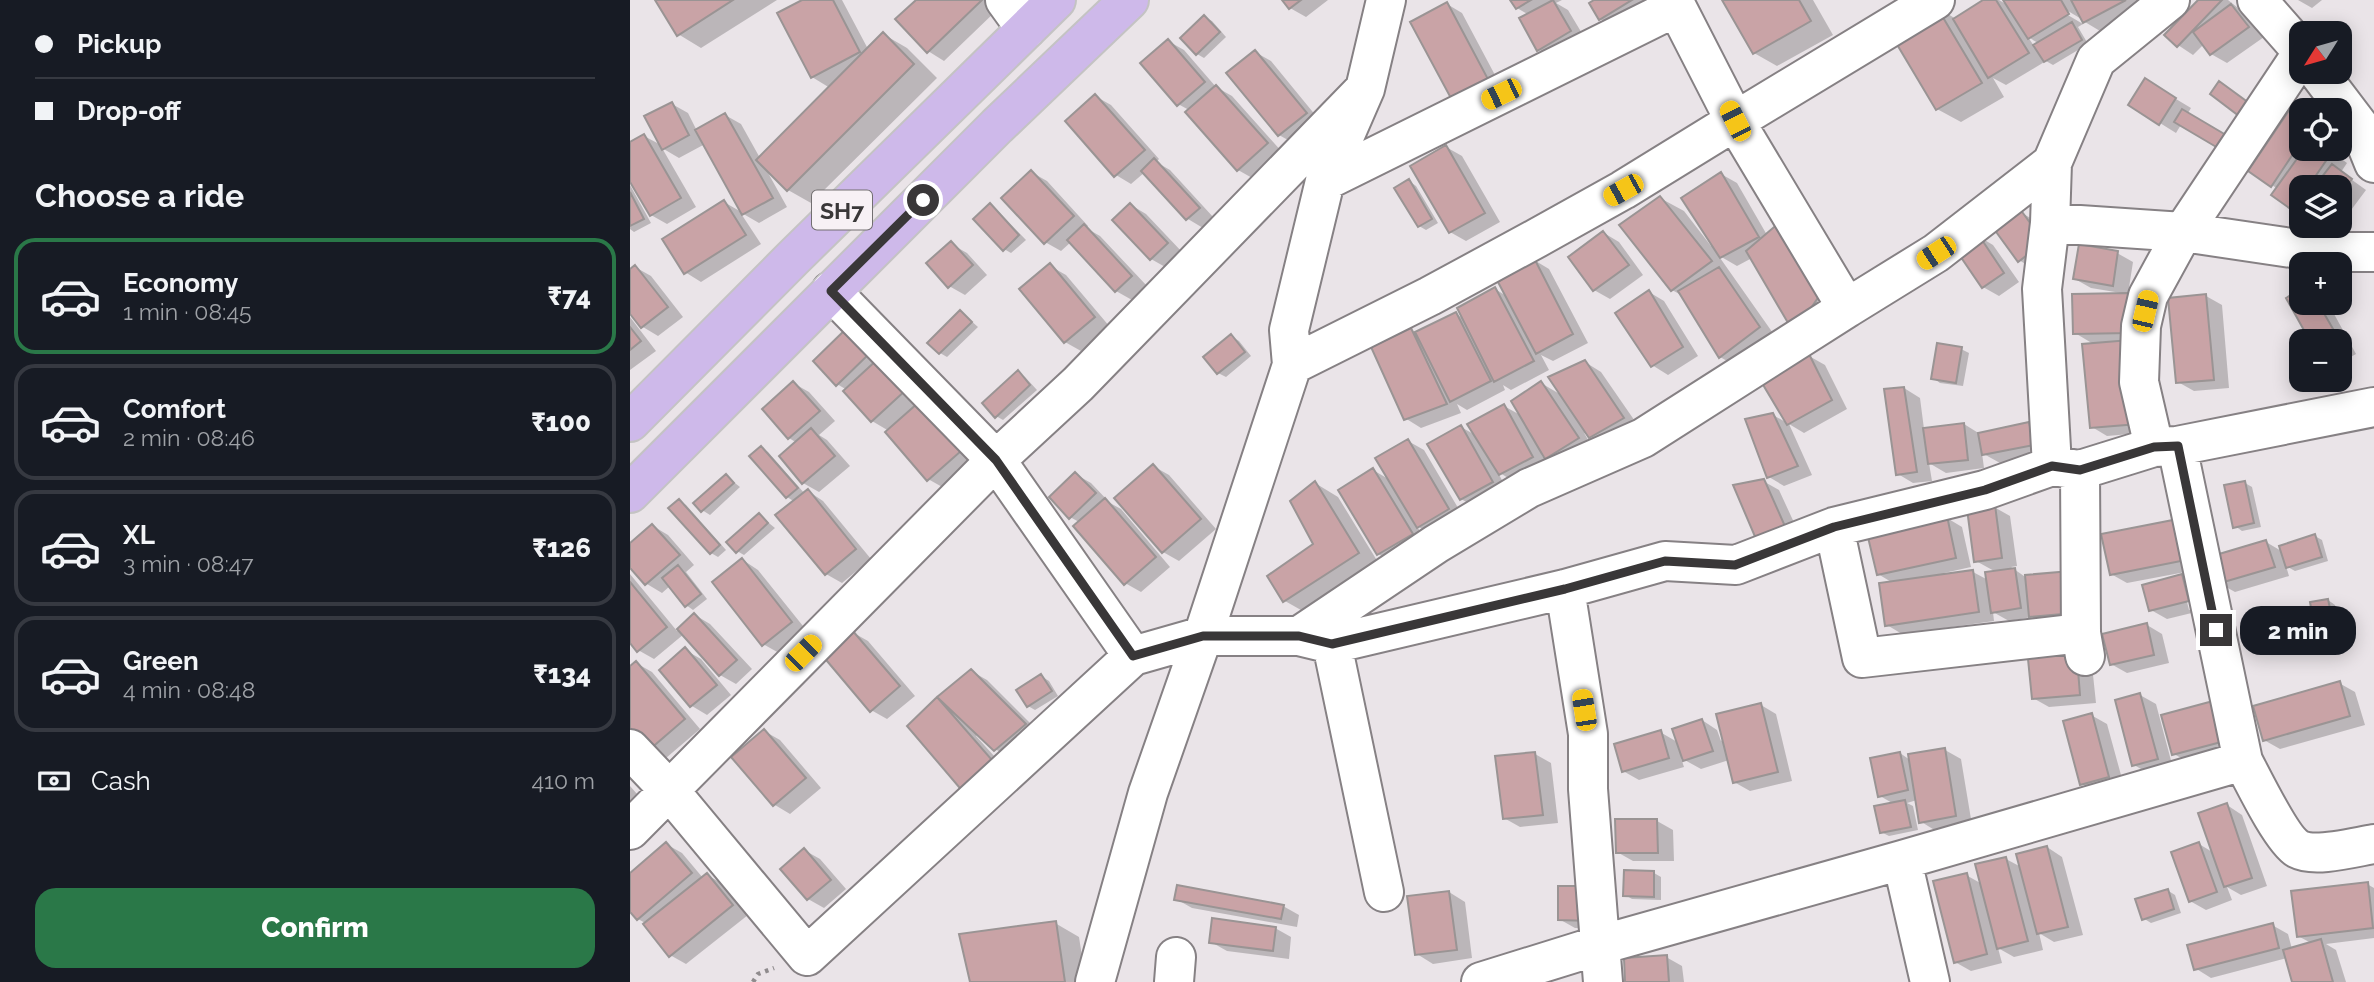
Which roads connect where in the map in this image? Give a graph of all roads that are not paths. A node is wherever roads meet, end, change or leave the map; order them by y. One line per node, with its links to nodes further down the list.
1 (1056, 0): 8 (main road, SH7)
2 (1129, 0): 20 (main road, SH7)
3 (1386, 0): 12 (street)
4 (1935, 0): 13 (street)
5 (2170, 0): 14 (street)
6 (2257, 0): 9 (street)
7 (1675, 3): 13 (street); 16 (street)
8 (1015, 14): 24 (main road, SH7)
9 (2289, 36)
10 (2289, 73): 18 (street)
11 (2327, 84): 15 (street)
12 (1365, 89): 16 (street); 26 (street)
13 (1735, 121): 21 (street); 22 (street)
14 (2052, 163): 17 (street); 21 (street)
15 (2374, 163)
16 (1325, 181): 22 (street)
17 (2050, 223): 18 (street); 27 (street)
18 (2183, 232): 19 (street); 25 (street)
19 (2374, 252)
20 (831, 291): 26 (street); 28 (main road, SH7)
21 (1847, 308): 32 (street)
22 (1292, 365): 31 (street)
23 (2374, 407): 25 (street)
24 (630, 422)
25 (2166, 446): 27 (street); 35 (street)
26 (996, 460): 33 (street); 36 (street)
27 (2066, 468): 29 (street); 29 (street)
28 (630, 493)
29 (1834, 527): 30 (street)
30 (1565, 589): 32 (street); 41 (street)
31 (1203, 636): 32 (street); 33 (street); 42 (street)
32 (1315, 640): 40 (street)
33 (1133, 656): 36 (street)
34 (630, 749): 36 (street)
35 (2243, 761): 38 (street); 39 (street)
36 (668, 789): 37 (street)
37 (630, 830)
38 (2374, 844)
39 (1902, 860): 41 (street); 44 (street)
40 (1384, 892)
41 (1602, 963): 43 (street)
42 (1095, 982)
43 (1481, 982)
44 (1930, 982)

